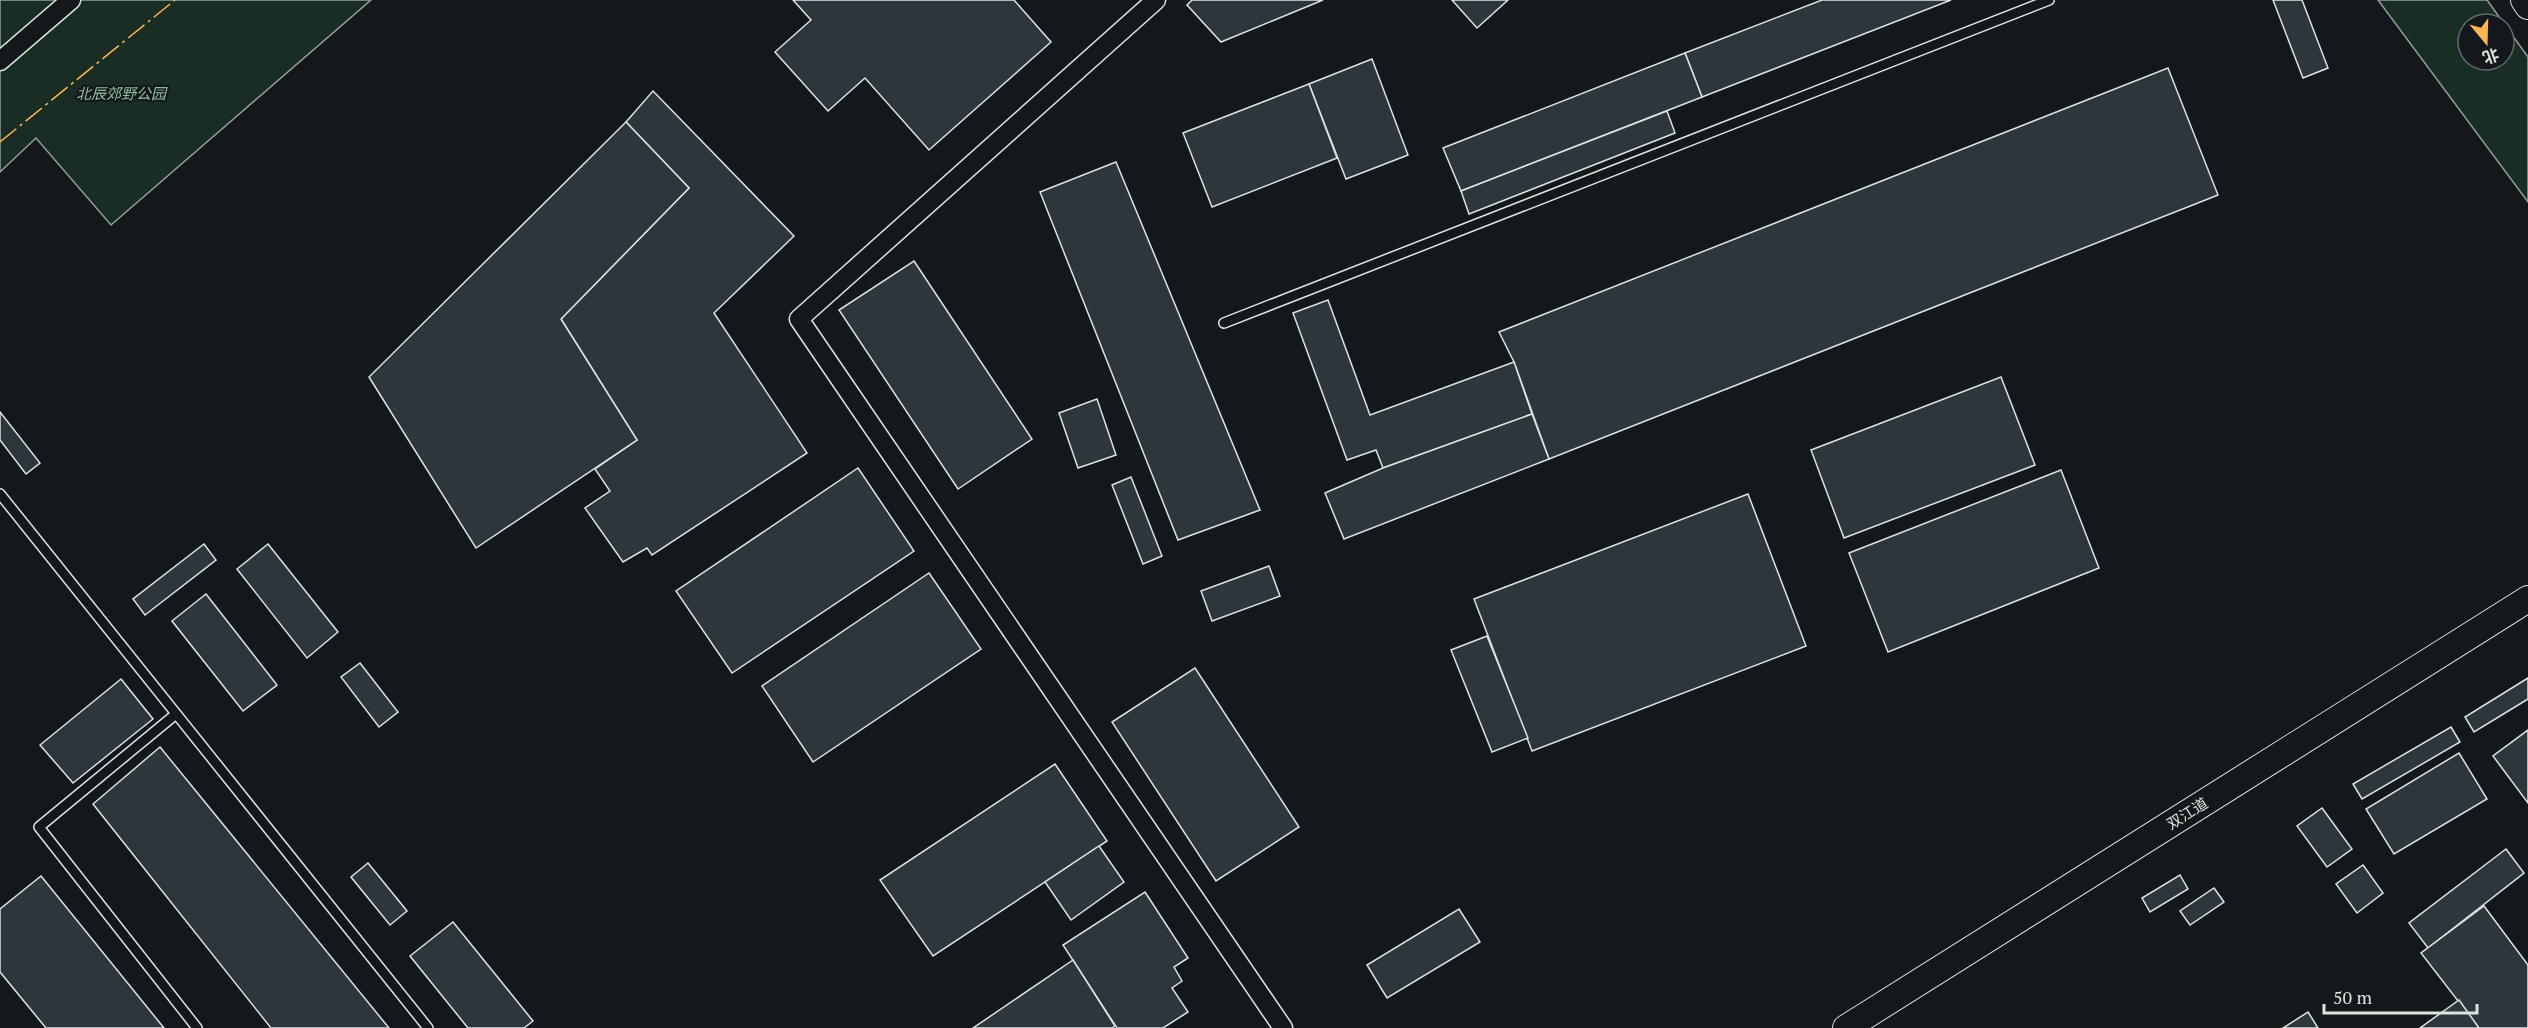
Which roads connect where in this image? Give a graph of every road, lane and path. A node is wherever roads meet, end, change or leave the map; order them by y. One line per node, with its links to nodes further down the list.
1 (71, 0): 6 (street)
2 (1156, 0): 13 (street)
3 (2049, 0): 7 (lane)
4 (2524, 0): 5 (main road)
5 (2528, 6)
6 (0, 62)
7 (1224, 323)
8 (0, 494): 10 (lane)
9 (2528, 599): 14 (main road, 双江道)
10 (176, 714): 11 (lane); 12 (lane)
11 (197, 1028)
12 (428, 1028)
13 (1283, 1028)
14 (1846, 1028)

